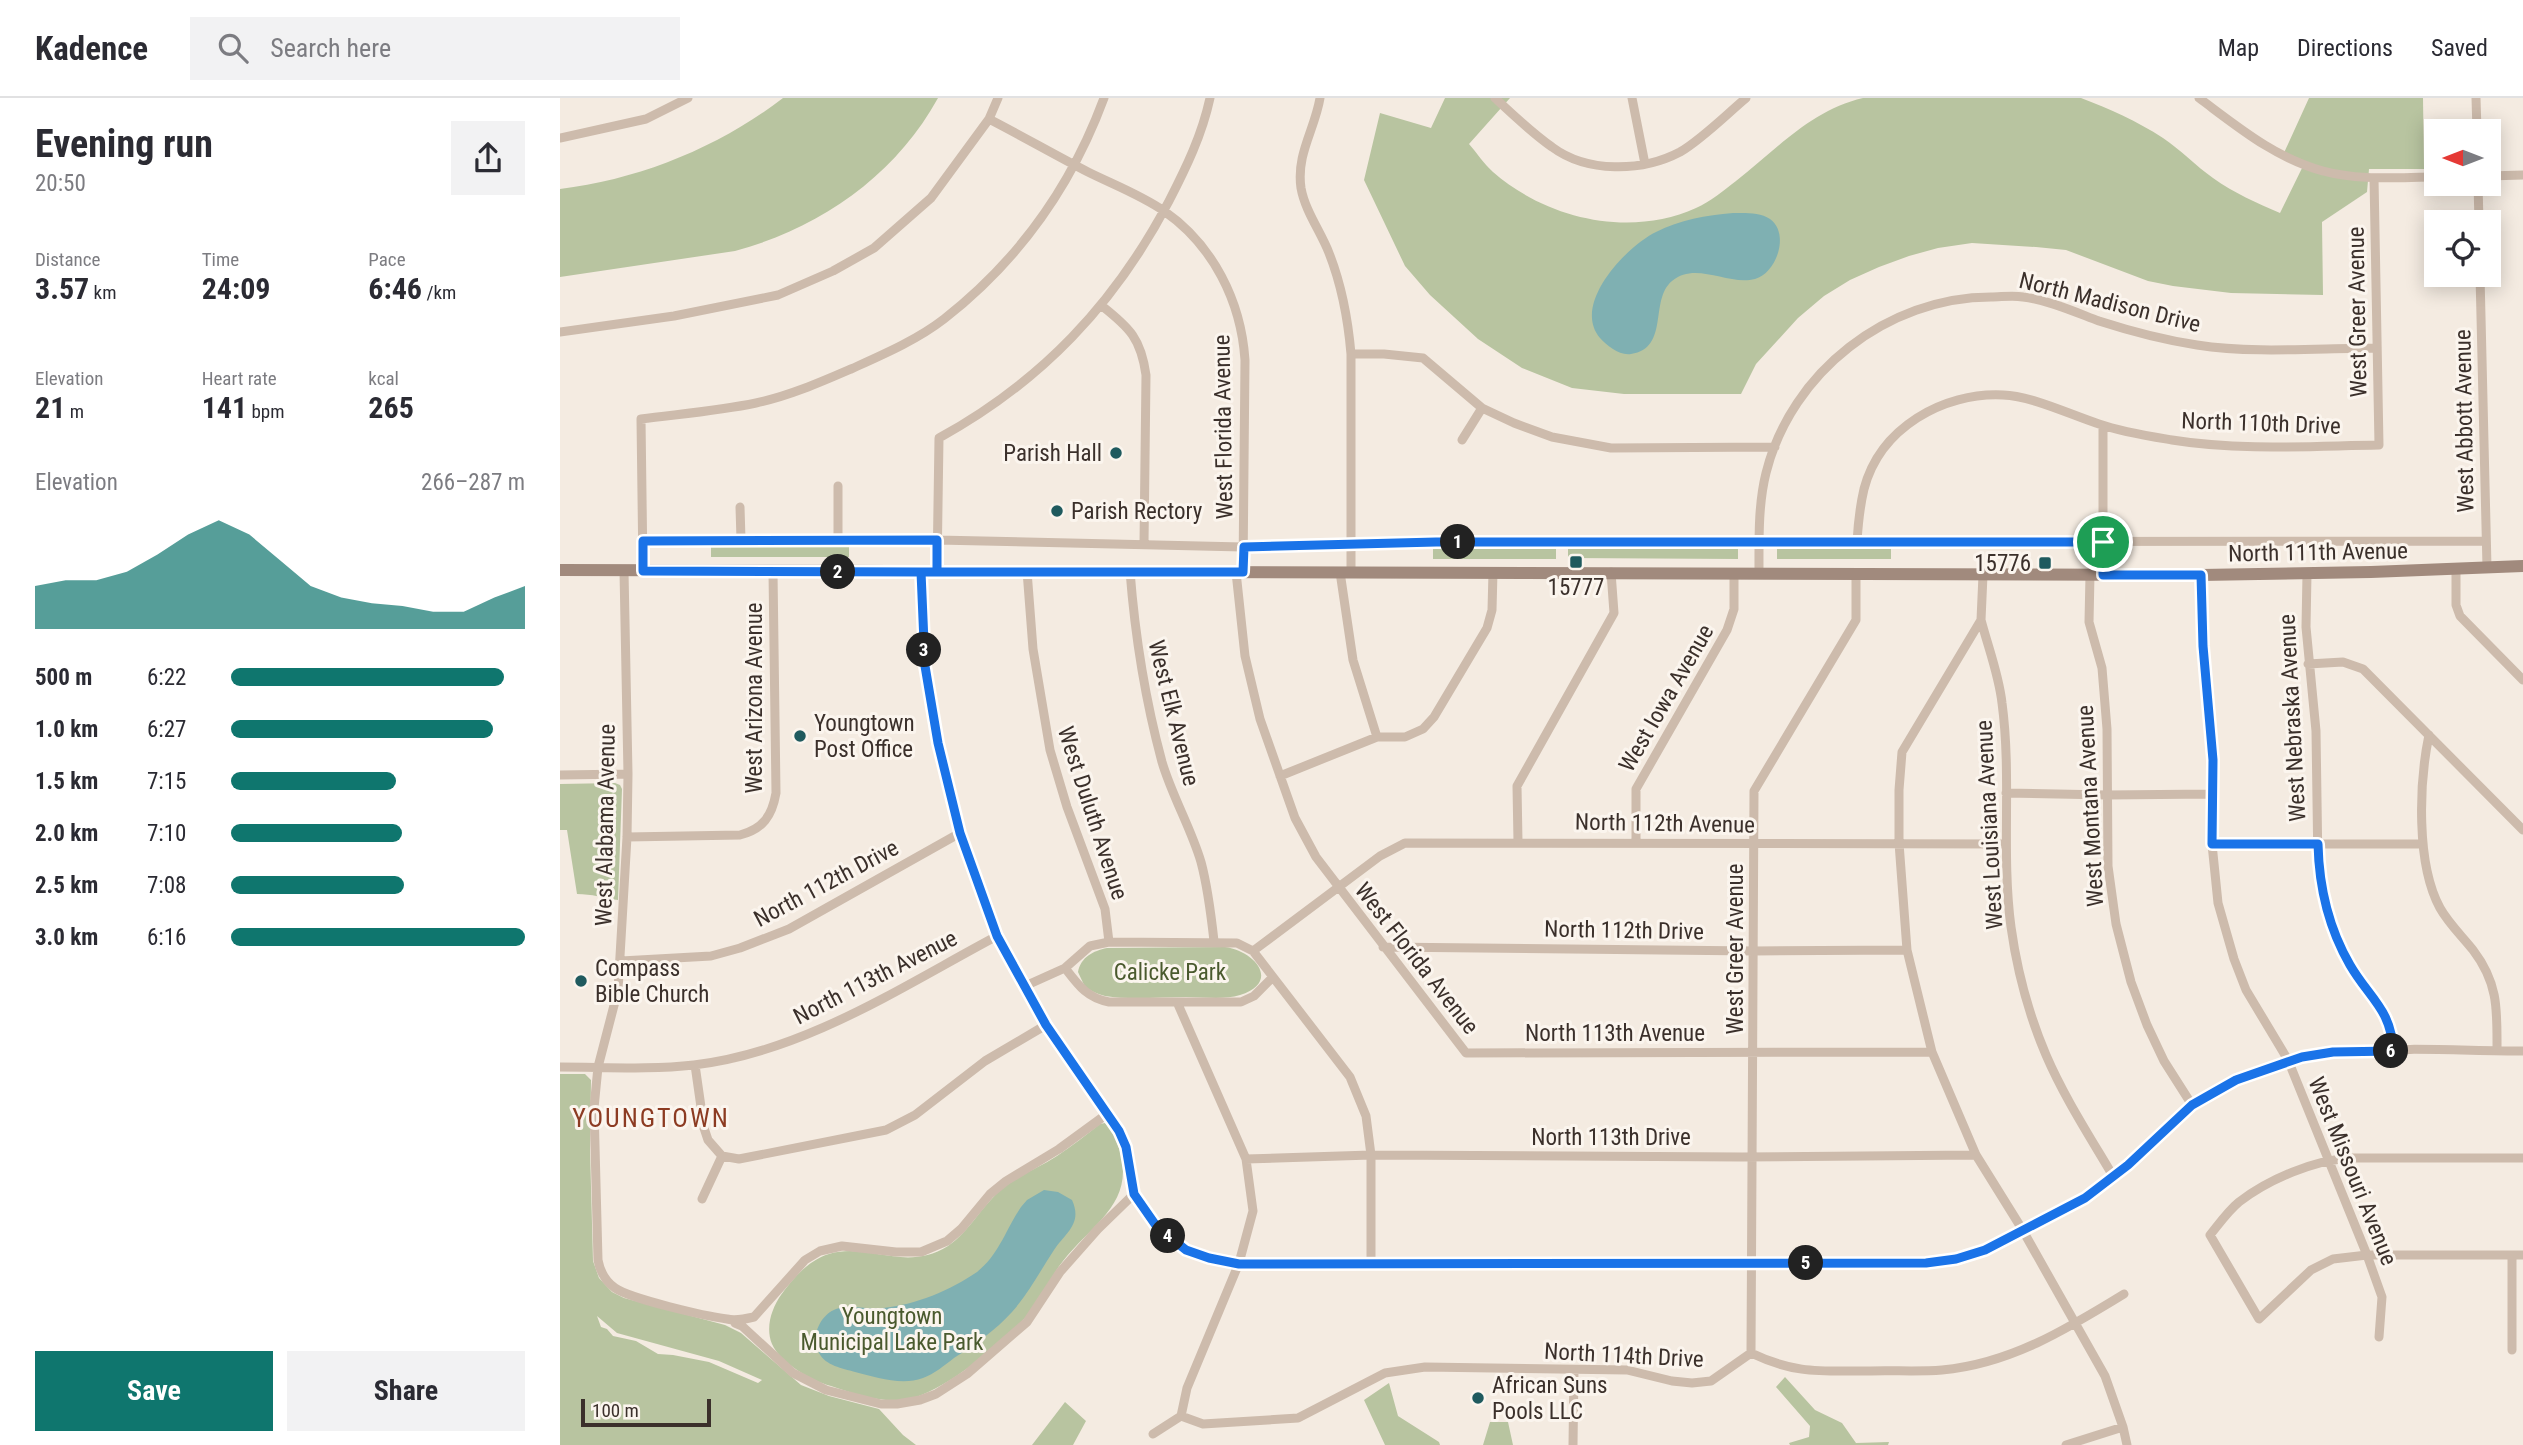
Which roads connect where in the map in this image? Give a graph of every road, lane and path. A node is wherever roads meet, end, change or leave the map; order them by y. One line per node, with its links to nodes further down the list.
1 (688, 98): 15 (street)
2 (998, 98): 13 (street)
3 (1104, 98): 17 (street)
4 (1210, 98): 22 (street)
5 (1320, 98): 27 (street)
6 (1495, 98): 16 (street)
7 (1632, 98): 16 (street)
8 (1746, 98): 16 (street)
9 (2199, 98): 12 (street)
10 (2218, 98): 12 (street)
11 (2476, 98): 14 (street)
12 (2211, 107): 21 (street)
13 (989, 119): 17 (street, West Florida Avenue); 25 (street)
14 (2477, 119)
15 (560, 138)
16 (1645, 164)
17 (1074, 165): 22 (street, West Florida Avenue); 38 (street)
18 (2523, 175): 19 (street)
19 (2501, 176)
20 (2424, 177): 21 (street)
21 (2374, 178): 26 (street, West Greer Avenue)
22 (1164, 211): 24 (street); 45 (street, West Florida Avenue)
23 (2480, 287): 39 (street, West Abbott Avenue)
24 (1102, 306): 37 (street); 43 (street)
25 (560, 332)
26 (2377, 348): 31 (street, West Greer Avenue); 32 (street, North Madison Drive)
27 (1351, 354): 28 (street); 44 (street)
28 (1482, 408): 30 (street); 32 (street)
29 (2104, 426): 31 (street, North 110th Drive); 41 (street, North 110th Drive); 42 (street, West Montana Avenue)
30 (1462, 440)
31 (2379, 445)
32 (1775, 447): 40 (street, North Madison Drive)
33 (838, 486): 36 (street)
34 (740, 507): 35 (street)
35 (741, 540): 36 (street, North 111th Avenue); 38 (street, North 111th Avenue)
36 (838, 540): 37 (street, North 111th Avenue)
37 (937, 540): 43 (street, North 111th Avenue); 56 (street)
38 (643, 541): 51 (street)
39 (2486, 541): 42 (street, North 111th Avenue); 47 (street, West Abbott Avenue)
40 (1759, 542): 41 (street, North 111th Avenue); 44 (street, North 111th Avenue); 62 (street, North Madison Drive)
41 (1857, 542): 42 (street, North 111th Avenue)
42 (2103, 542): 66 (street, West Montana Avenue)
43 (1144, 544): 45 (street, North 111th Avenue)
44 (1351, 544): 45 (street, North 111th Avenue); 58 (street)
45 (1244, 547): 57 (street, West Florida Avenue)
46 (2523, 566): 47 (street, North 111th Avenue)
47 (2487, 567): 48 (street, North 111th Avenue)
48 (2456, 568): 64 (street, North 111th Avenue); 70 (street)
49 (560, 570): 50 (street, North 111th Avenue)
50 (624, 571): 51 (street, North 111th Avenue); 73 (street, West Alabama Avenue)
51 (643, 571): 54 (street, North 111th Avenue)
52 (1027, 571): 53 (street, North 111th Avenue); 56 (street, North 111th Avenue); 93 (street, West Duluth Avenue)
53 (1130, 571): 57 (street, North 111th Avenue); 92 (street, West Elk Avenue)
54 (773, 572): 55 (street, North 111th Avenue); 81 (street, West Arizona Avenue)
55 (921, 572): 56 (street, North 111th Avenue); 80 (street)
56 (937, 572)
57 (1240, 572): 58 (street, North 111th Avenue); 75 (street, West Florida Avenue)
58 (1345, 572): 59 (street, North 111th Avenue); 72 (street)
59 (1493, 572): 60 (street, North 111th Avenue); 72 (street)
60 (1611, 572): 61 (street, North 111th Avenue); 82 (street)
61 (1734, 573): 62 (street, North 111th Avenue); 83 (street, West Iowa Avenue)
62 (1759, 573): 63 (street, North 111th Avenue)
63 (1856, 573): 65 (street, North 111th Avenue); 85 (street, West Greer Avenue)
64 (2307, 574): 67 (street, North 111th Avenue); 69 (street, West Nebraska Avenue)
65 (1983, 575): 66 (street, North 111th Avenue); 68 (street)
66 (2096, 575): 67 (street, North 111th Avenue); 78 (street, West Montana Avenue)
67 (2201, 575): 77 (street, West Missouri Avenue)
68 (1981, 620): 76 (street, West Louisiana Avenue); 84 (street)
69 (2308, 664): 71 (street); 88 (street, West Nebraska Avenue)
70 (2523, 680)
71 (2429, 735): 79 (street); 89 (street)
72 (1377, 737): 75 (street)
73 (628, 774): 74 (street); 81 (street, West Alabama Avenue)
74 (560, 775)
75 (1280, 776): 90 (street, West Florida Avenue)
76 (2007, 793): 78 (street); 86 (street, West Louisiana Avenue)
77 (2212, 794): 78 (street); 87 (street, West Missouri Avenue)
78 (2107, 795): 114 (street, West Montana Avenue)
79 (2523, 830)
80 (960, 833): 91 (street); 98 (street, North 112th Drive)
81 (627, 837): 98 (street, West Alabama Avenue)
82 (1518, 842): 83 (street, North 112th Avenue); 90 (street, North 112th Avenue)
83 (1636, 842): 85 (street, North 112th Avenue)
84 (1899, 843): 85 (street, North 112th Avenue); 86 (street, North 112th Avenue); 95 (street)
85 (1753, 844): 97 (street, West Greer Avenue)
86 (2007, 844): 123 (street, West Louisiana Avenue)
87 (2212, 844): 88 (street); 110 (street, West Missouri Avenue)
88 (2318, 844): 89 (street); 104 (street, West Nebraska Avenue)
89 (2423, 844): 105 (street)
90 (1337, 887): 94 (street, West Florida Avenue); 96 (street, North 112th Avenue)
91 (997, 936): 101 (street); 111 (street, North 113th Avenue)
92 (1214, 941): 93 (street); 96 (street)
93 (1109, 942): 99 (street)
94 (1383, 947): 97 (street, North 112th Drive); 109 (street, West Florida Avenue)
95 (1907, 950): 97 (street, North 112th Drive); 108 (street)
96 (1253, 951): 100 (street)
97 (1754, 951): 107 (street, West Greer Avenue)
98 (621, 961): 113 (street, West Alabama Avenue)
99 (1065, 968): 101 (street); 102 (street)
100 (1272, 978): 102 (street); 116 (street)
101 (1025, 986): 103 (street)
102 (1177, 1002): 121 (street)
103 (1046, 1025): 115 (street); 118 (street)
104 (2393, 1051): 105 (street); 110 (street)
105 (2497, 1051): 106 (street)
106 (2523, 1051)
107 (1754, 1052): 108 (street, North 113th Avenue); 109 (street, North 113th Avenue); 119 (street, West Greer Avenue)
108 (1932, 1052): 117 (street)
109 (1466, 1053)
110 (2288, 1060): 114 (street); 122 (street, West Missouri Avenue)
111 (695, 1065): 113 (street, North 113th Avenue); 118 (street)
112 (560, 1067): 113 (street, North 113th Avenue)
113 (598, 1067): 134 (street, West Alabama Avenue)
114 (2192, 1105): 123 (street)
115 (1107, 1114): 124 (street); 134 (street)
116 (1371, 1155): 119 (street, North 113th Drive); 121 (street, North 113th Drive); 130 (street)
117 (1976, 1155): 119 (street, North 113th Drive); 126 (street)
118 (722, 1156): 125 (street)
119 (1753, 1157): 131 (street, West Greer Avenue)
120 (2523, 1158): 122 (street)
121 (1246, 1159): 132 (street)
122 (2329, 1161): 127 (street, West Missouri Avenue); 127 (street)
123 (2113, 1176): 126 (street)
124 (1134, 1194): 132 (street); 134 (street)
125 (702, 1199)
126 (2022, 1229): 131 (street); 135 (street)
127 (2367, 1255): 128 (street); 136 (street, West Missouri Avenue)
128 (2512, 1255): 129 (street); 137 (street)
129 (2523, 1255)
130 (1371, 1262): 131 (street); 132 (street)
131 (1752, 1263): 138 (street, West Greer Avenue)
132 (1239, 1264): 140 (street)
133 (2124, 1294): 135 (street)
134 (726, 1319)
135 (2074, 1324): 138 (street); 141 (street)
136 (2379, 1337)
137 (2512, 1350)
138 (1751, 1353): 139 (street, North 114th Drive)
139 (1574, 1370): 140 (street, North 114th Drive); 143 (street)
140 (1181, 1416): 142 (street)
141 (2123, 1427): 144 (street); 145 (street)
142 (1153, 1434)
143 (1573, 1445)
144 (2066, 1445)
145 (2127, 1445)

